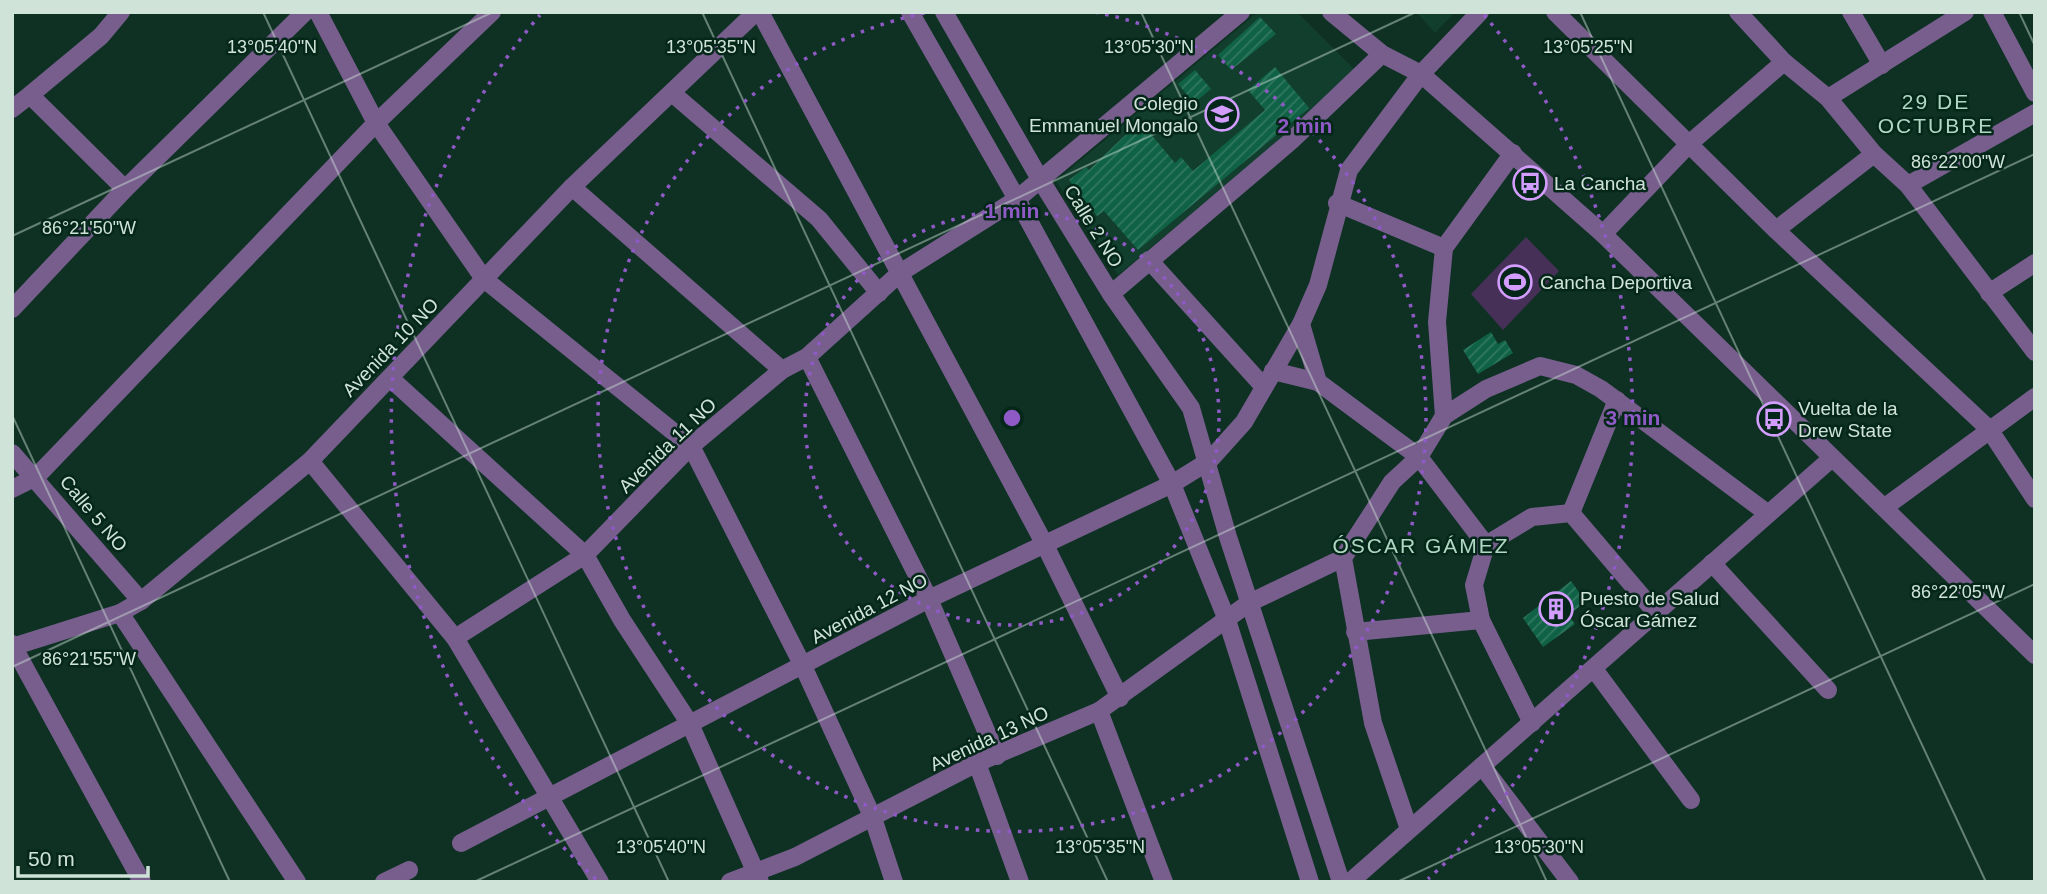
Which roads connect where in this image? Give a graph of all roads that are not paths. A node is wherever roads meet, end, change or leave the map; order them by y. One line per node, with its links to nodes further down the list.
1 (121, 12): 22 (street)
2 (305, 12): 33 (street)
3 (317, 12): 26 (street)
4 (492, 12): 26 (street)
5 (758, 12): 20 (street, Avenida 10 NO); 41 (street)
6 (910, 12): 34 (street)
7 (944, 12): 30 (street, Calle 2 NO)
8 (1241, 12): 30 (street, Avenida 11 NO)
9 (1331, 12): 16 (street)
10 (1480, 12): 19 (street, Avenida 12 NO)
11 (1555, 12): 27 (street)
12 (1738, 12): 17 (street)
13 (1851, 12): 18 (street)
14 (1965, 12): 18 (street)
15 (1992, 12): 21 (street)
16 (1382, 54): 19 (street); 39 (street)
17 (1784, 62): 23 (street); 27 (street)
18 (1882, 65): 23 (street)
19 (1421, 74): 28 (street); 35 (street, Avenida 12 NO)
20 (672, 93): 32 (street, Avenida 10 NO); 43 (street)
21 (2035, 93)
22 (30, 95): 24 (street); 33 (street)
23 (1828, 98): 29 (street)
24 (12, 109)
25 (2035, 113): 31 (street)
26 (376, 123): 42 (street); 64 (street)
27 (1690, 143): 36 (street); 37 (street)
28 (1513, 153): 37 (street); 38 (street)
29 (1874, 153): 31 (street); 36 (street)
30 (1040, 179): 34 (street, Avenida 11 NO); 45 (street, Calle 2 NO)
31 (1908, 185): 44 (street)
32 (572, 187): 42 (street, Avenida 10 NO); 50 (street)
33 (125, 189): 46 (street)
34 (1017, 199): 41 (street, Avenida 11 NO); 65 (street)
35 (1337, 203): 38 (street); 47 (street, Avenida 12 NO)
36 (1776, 230): 57 (street)
37 (1603, 233): 61 (street)
38 (1444, 248): 56 (street)
39 (1149, 260): 45 (street); 52 (street)
40 (2035, 263): 44 (street)
41 (900, 273): 43 (street, Avenida 11 NO); 71 (street)
42 (484, 279): 51 (street, Avenida 10 NO); 58 (street)
43 (879, 293): 49 (street, Avenida 11 NO)
44 (1989, 293): 48 (street)
45 (1111, 294): 63 (street, Calle 2 NO)
46 (12, 309)
47 (1301, 324): 52 (street, Avenida 12 NO); 53 (street)
48 (2035, 352)
49 (807, 357): 50 (street, Avenida 11 NO); 76 (street)
50 (782, 370): 58 (street, Avenida 11 NO)
51 (390, 378): 62 (street, Avenida 10 NO); 73 (street)
52 (1269, 379): 53 (street); 63 (street, Avenida 12 NO)
53 (1318, 382): 60 (street)
54 (2035, 397): 57 (street)
55 (1617, 400): 56 (street); 69 (street); 70 (street)
56 (1444, 416): 60 (street)
57 (1989, 429): 67 (street); 68 (street)
58 (691, 446): 73 (street, Avenida 11 NO); 87 (street)
59 (12, 453): 64 (street, Calle 5 NO)
60 (1419, 457): 72 (street); 74 (street)
61 (1832, 458): 68 (street); 70 (street)
62 (310, 461): 77 (street, Avenida 10 NO); 84 (street)
63 (1209, 461): 65 (street, Avenida 12 NO); 78 (street, Calle 2 NO)
64 (36, 477): 66 (street); 77 (street, Calle 5 NO)
65 (1172, 484): 71 (street, Avenida 12 NO); 81 (street)
66 (12, 489)
67 (2035, 499)
68 (1885, 506): 86 (street)
69 (1571, 513): 72 (street); 80 (street)
70 (1766, 513): 75 (street)
71 (1044, 543): 76 (street, Avenida 12 NO); 90 (street)
72 (1486, 545): 82 (street)
73 (585, 555): 84 (street, Avenida 11 NO); 93 (street)
74 (1343, 558): 78 (street, Avenida 13 NO); 83 (street)
75 (1712, 563): 80 (street); 89 (street)
76 (929, 599): 87 (street, Avenida 12 NO); 94 (street)
77 (141, 601): 79 (street, Avenida 10 NO)
78 (1249, 603): 81 (street, Avenida 13 NO); 113 (street, Calle 2 NO)
79 (120, 613): 85 (street, Avenida 10 NO); 105 (street)
80 (1657, 614): 88 (street)
81 (1227, 620): 90 (street, Avenida 13 NO); 112 (street)
82 (1481, 620): 83 (street); 92 (street)
83 (1355, 632): 100 (street)
84 (455, 638): 97 (street)
85 (13, 645): 104 (street)
86 (2035, 655)
87 (803, 666): 93 (street, Avenida 12 NO); 99 (street)
88 (1594, 669): 92 (street); 98 (street)
89 (1828, 690)
90 (1120, 698): 91 (street, Avenida 13 NO)
91 (1099, 711): 94 (street, Avenida 13 NO); 111 (street)
92 (1532, 723): 96 (street)
93 (690, 724): 97 (street, Avenida 12 NO); 103 (street)
94 (997, 756): 95 (street, Avenida 13 NO)
95 (976, 763): 99 (street, Avenida 13 NO); 110 (street)
96 (1482, 766): 100 (street); 115 (street)
97 (549, 794): 101 (street, Avenida 12 NO); 107 (street)
98 (1691, 800)
99 (873, 818): 103 (street, Avenida 13 NO); 109 (street)
100 (1409, 829): 114 (street)
101 (461, 843)
102 (409, 870): 106 (street)
103 (758, 876): 108 (street, Avenida 13 NO)
104 (142, 882)
105 (297, 882)
106 (384, 882)
107 (600, 882)
108 (730, 882)
109 (894, 882)
110 (1020, 882)
111 (1164, 882)
112 (1310, 882)
113 (1340, 882)
114 (1350, 882)
115 (1570, 882)

